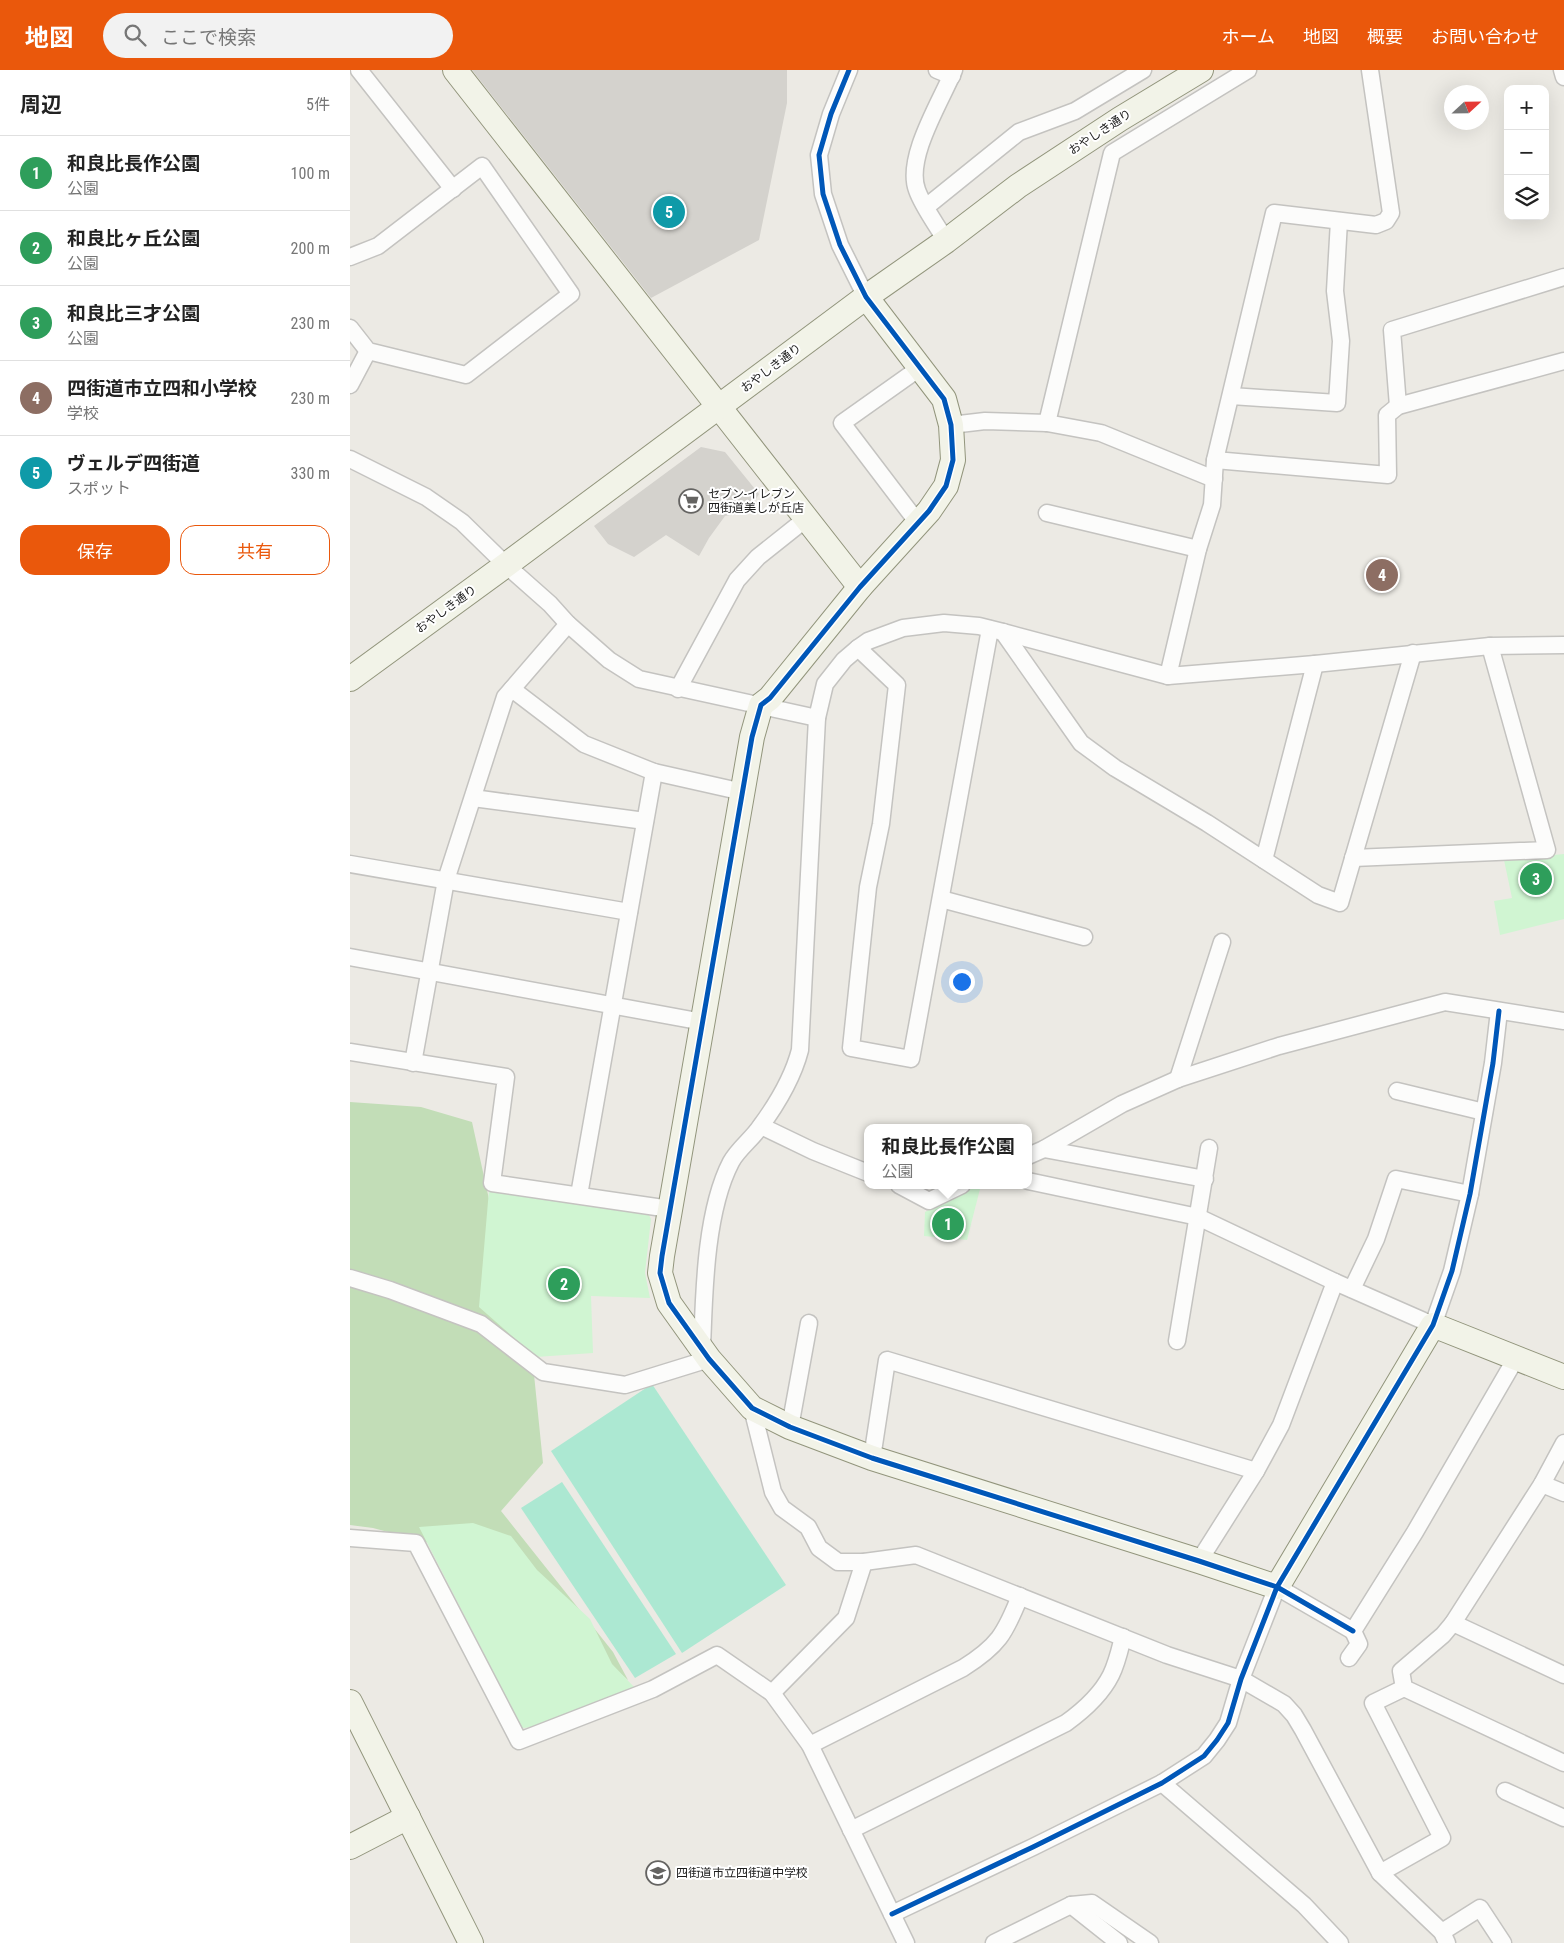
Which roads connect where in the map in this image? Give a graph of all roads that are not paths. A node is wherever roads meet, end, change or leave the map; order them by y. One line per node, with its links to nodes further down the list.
1 (359, 70): 11 (street)
2 (455, 70): 25 (street)
3 (849, 70): 17 (street)
4 (1143, 70): 12 (street)
5 (1202, 70): 14 (street, おやしき通り)
6 (1248, 70): 26 (street)
7 (1370, 70): 13 (street)
8 (1562, 70): 10 (street)
9 (947, 72): 12 (street)
10 (1564, 77)
11 (453, 189): 15 (street); 19 (street)
12 (926, 207): 14 (street)
13 (1339, 221): 23 (street); 23 (street)
14 (946, 240): 17 (street, おやしき通り)
15 (350, 257)
16 (1564, 278): 24 (street)
17 (866, 297): 21 (street); 25 (street, おやしき通り)
18 (350, 328): 19 (street)
19 (368, 351): 22 (street)
20 (1564, 361): 24 (street)
21 (921, 366): 27 (street); 33 (street)
22 (350, 385)
23 (1232, 396): 29 (street)
24 (1398, 406): 29 (street)
25 (718, 407): 32 (street); 35 (street, おやしき通り)
26 (1048, 423): 27 (street); 30 (street)
27 (951, 425): 33 (street)
28 (350, 459): 35 (street)
29 (1215, 460): 30 (street)
30 (1214, 479): 34 (street)
31 (1047, 513): 34 (street)
32 (807, 518): 36 (street); 47 (street)
33 (918, 523): 36 (street)
34 (1198, 549): 44 (street)
35 (506, 565): 37 (street); 45 (street, おやしき通り)
36 (860, 587): 48 (street)
37 (568, 624): 46 (street); 47 (street)
38 (996, 630): 41 (street); 44 (street); 55 (street); 58 (street)
39 (1564, 645): 40 (street)
40 (1490, 646): 42 (street); 54 (street)
41 (858, 648): 49 (street); 58 (street)
42 (1413, 654): 43 (street); 54 (street)
43 (1315, 664): 44 (street); 55 (street)
44 (1168, 676)
45 (350, 679)
46 (512, 689): 50 (street); 52 (street)
47 (678, 689): 48 (street)
48 (761, 705): 49 (street); 51 (street)
49 (817, 718): 73 (street)
50 (654, 772): 51 (street); 53 (street)
51 (743, 792): 67 (street)
52 (472, 798): 53 (street); 57 (street)
53 (645, 821): 59 (street)
54 (1353, 858): 55 (street)
55 (1264, 860)
56 (350, 864): 57 (street)
57 (446, 880): 59 (street); 63 (street)
58 (941, 899): 60 (street)
59 (629, 912): 64 (street)
60 (1084, 937)
61 (1222, 942): 70 (street)
62 (350, 957): 63 (street)
63 (429, 971): 64 (street); 69 (street)
64 (612, 1006): 67 (street); 83 (street)
65 (1499, 1012): 66 (street); 70 (street); 72 (street)
66 (1564, 1021)
67 (703, 1022): 84 (street)
68 (350, 1052): 69 (street)
69 (414, 1062): 83 (street)
70 (1178, 1078): 75 (street)
71 (1397, 1091): 72 (street)
72 (1484, 1112): 82 (street)
73 (761, 1126): 77 (street); 92 (street)
74 (1209, 1148): 78 (street)
75 (1044, 1149): 76 (street); 78 (street)
76 (1032, 1154)
77 (864, 1171)
78 (1205, 1179): 85 (street)
79 (1032, 1182): 85 (street)
80 (909, 1189): 81 (street)
81 (954, 1189)
82 (1470, 1194): 88 (street); 90 (street)
83 (579, 1195): 84 (street)
84 (670, 1209): 92 (street)
85 (1198, 1217): 87 (street); 91 (street)
86 (350, 1278): 92 (street)
87 (1335, 1282): 88 (street); 99 (street)
88 (1352, 1289): 90 (street)
89 (809, 1323): 96 (street)
90 (1433, 1325): 93 (street); 105 (street)
91 (1177, 1340)
92 (706, 1354): 95 (street)
93 (1516, 1358): 94 (street); 108 (street)
94 (1564, 1377)
95 (752, 1408): 96 (street); 104 (street)
96 (790, 1427): 98 (street)
97 (1564, 1443): 100 (street)
98 (872, 1458): 99 (street); 103 (street)
99 (1256, 1471): 103 (street)
100 (1542, 1484): 101 (street); 107 (street)
101 (1564, 1493)
102 (350, 1538): 114 (street)
103 (1199, 1561): 105 (street)
104 (864, 1562): 106 (street); 114 (street)
105 (1277, 1587): 108 (street); 112 (street)
106 (1020, 1596): 109 (street); 116 (street)
107 (1453, 1623): 111 (street); 113 (street)
108 (1353, 1631): 110 (street)
109 (1123, 1637): 112 (street); 122 (street)
110 (1349, 1658)
111 (1564, 1675)
112 (1241, 1679): 118 (street); 124 (street)
113 (1404, 1688): 117 (street); 124 (street)
114 (772, 1693): 116 (street)
115 (350, 1702): 120 (street)
116 (810, 1744): 122 (street)
117 (1564, 1763)
118 (1162, 1783): 126 (street); 133 (street)
119 (1505, 1791): 121 (street)
120 (408, 1817): 123 (street); 128 (street)
121 (1564, 1818)
122 (851, 1830): 126 (street)
123 (350, 1847)
124 (1380, 1874): 127 (street)
125 (1071, 1905): 130 (street); 131 (street); 132 (street)
126 (892, 1914): 129 (street)
127 (1444, 1937): 134 (street)
128 (470, 1943)
129 (906, 1943)
130 (994, 1943)
131 (1120, 1943)
132 (1150, 1943)
133 (1340, 1943)
134 (1503, 1943)

